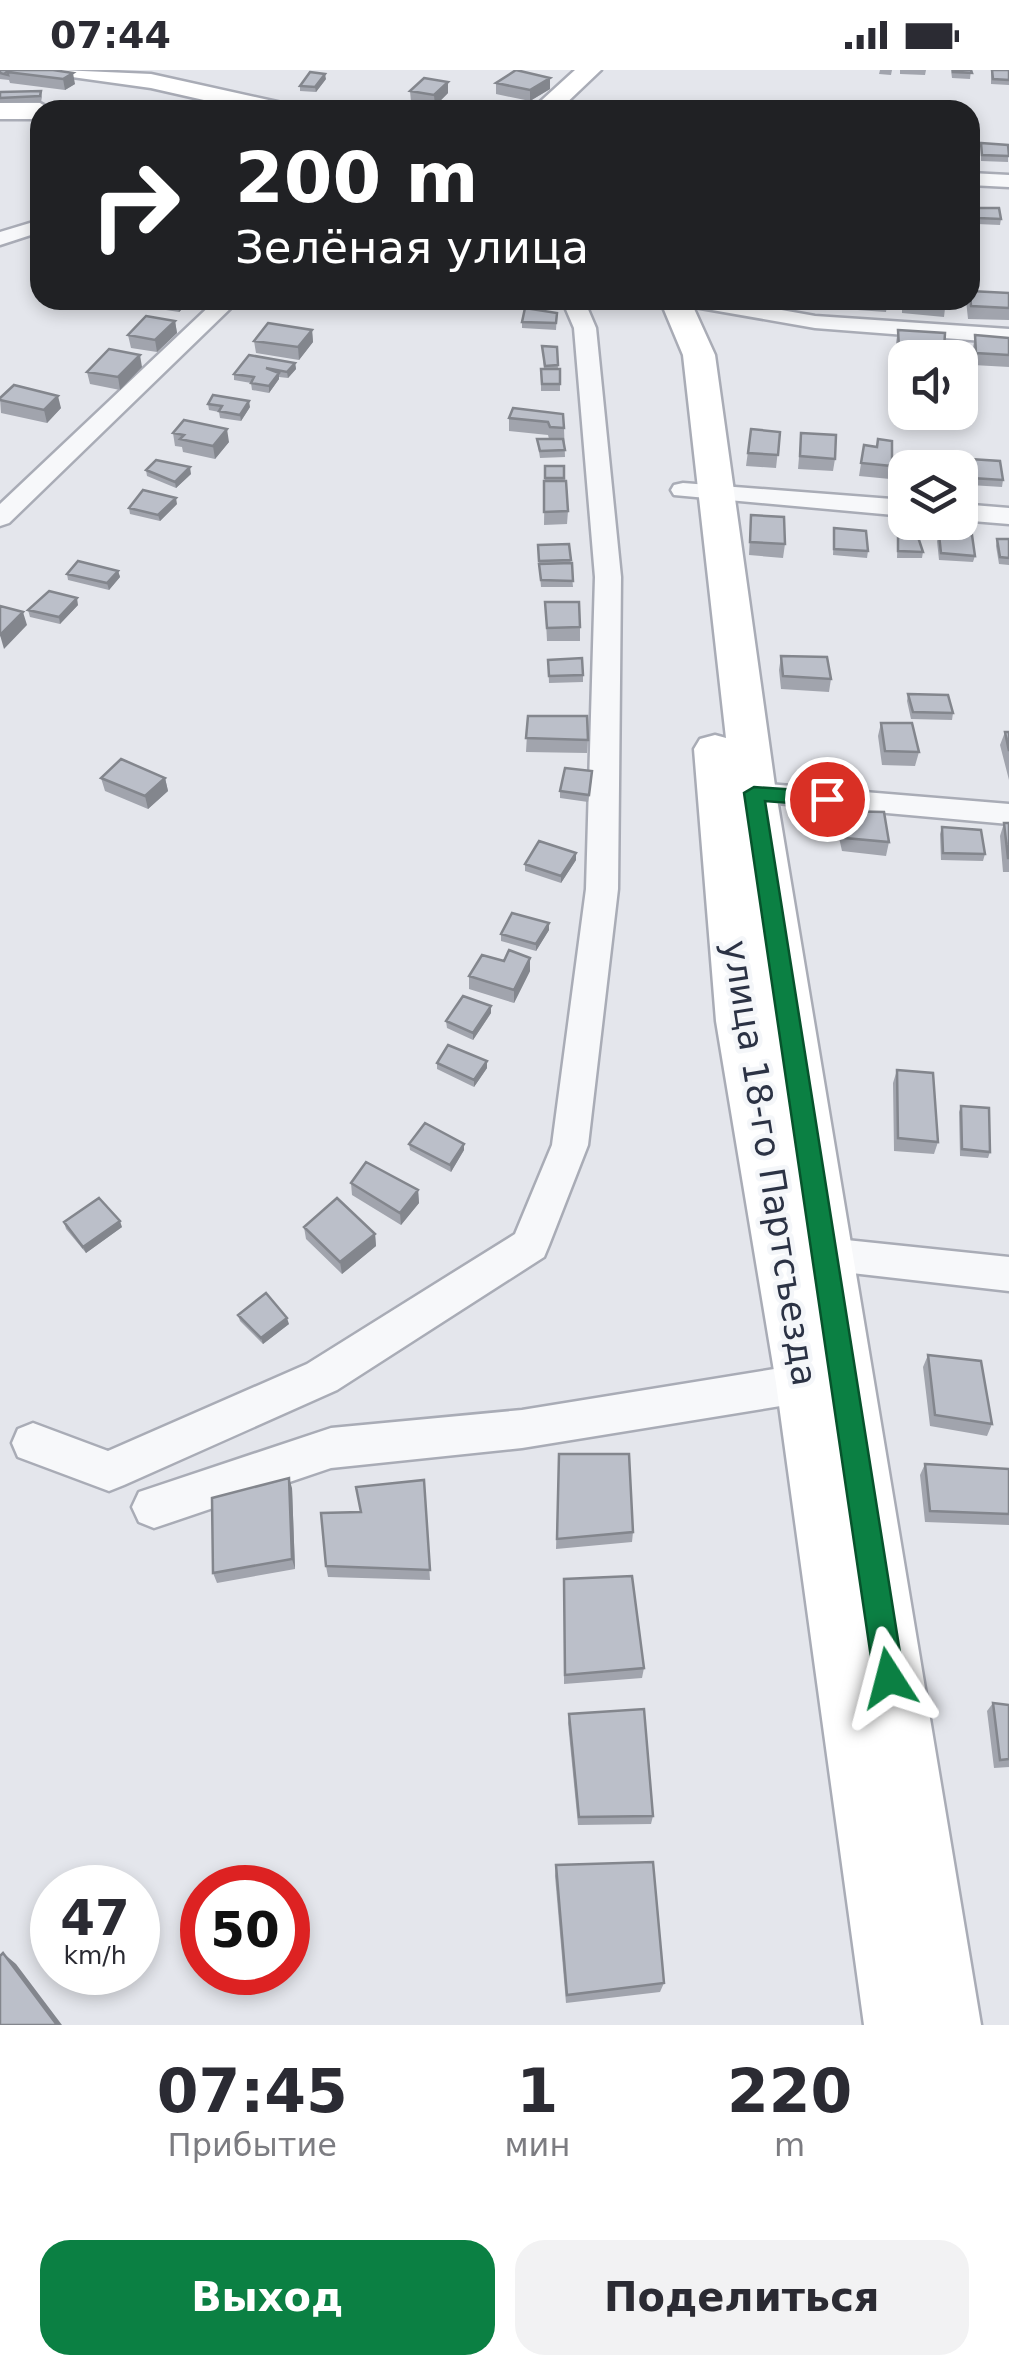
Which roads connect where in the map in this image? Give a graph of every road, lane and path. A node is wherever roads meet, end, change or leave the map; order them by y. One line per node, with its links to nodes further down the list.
1 (72, 70): 3 (main road)
2 (589, 70): 4 (main road)
3 (237, 100)
4 (555, 100)
5 (30, 110): 6 (main road)
6 (0, 112)
7 (980, 179): 8 (street)
8 (1009, 180)
9 (30, 229): 10 (street)
10 (0, 239)
11 (218, 310): 21 (street)
12 (577, 310): 27 (street)
13 (658, 310): 17 (main road, улица 18-го Партсъезда)
14 (679, 310): 17 (main road, улица 18-го Партсъезда)
15 (747, 310): 16 (street)
16 (1009, 336)
17 (700, 492): 18 (street); 22 (main road, улица 18-го Партсъезда)
18 (888, 507)
19 (978, 513): 20 (street)
20 (1009, 516)
21 (0, 518)
22 (737, 792): 23 (street); 24 (main road, улица 18-го Партсъезда)
23 (1009, 814)
24 (803, 1252): 25 (street); 26 (main road, улица 18-го Партсъезда); 30 (main road, улица 18-го Партсъезда)
25 (1009, 1274)
26 (804, 1383): 28 (street); 29 (main road, улица 18-го Партсъезда)
27 (33, 1443)
28 (154, 1507)
29 (902, 2025)
30 (943, 2025)

